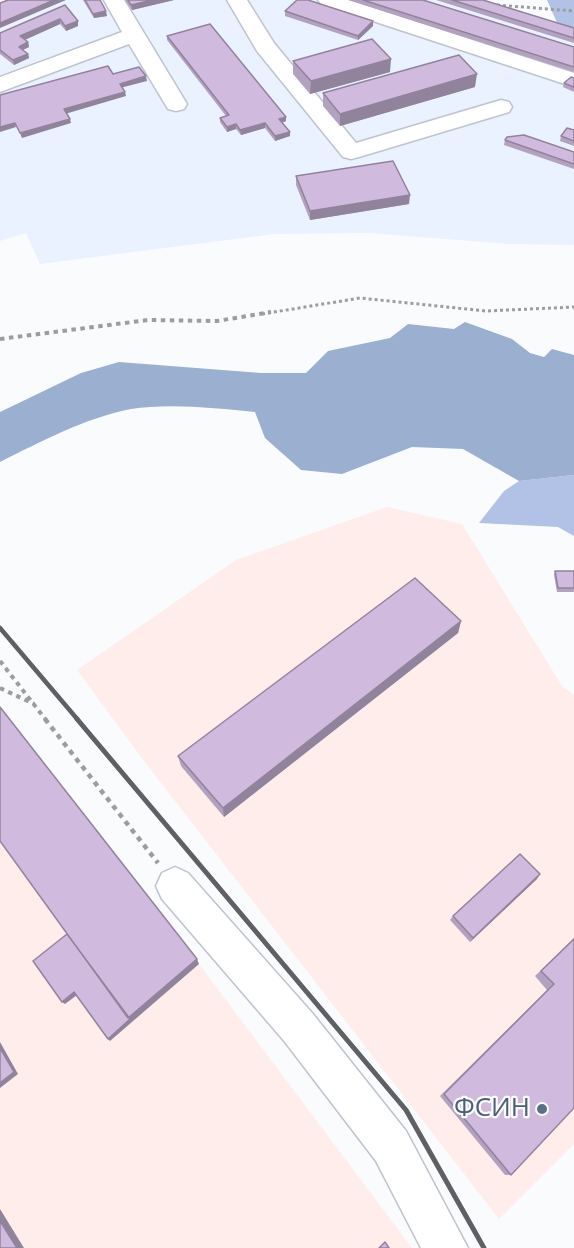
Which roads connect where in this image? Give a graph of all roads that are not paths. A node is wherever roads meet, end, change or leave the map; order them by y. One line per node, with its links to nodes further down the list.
1 (6, 0): 5 (lane)
2 (114, 0): 6 (lane)
3 (237, 0): 10 (lane)
4 (328, 0): 7 (lane)
5 (0, 2)
6 (134, 35): 8 (lane); 9 (lane)
7 (574, 80)
8 (0, 85)
9 (176, 104)
10 (501, 107)
11 (175, 886): 12 (lane)
12 (445, 1248)

